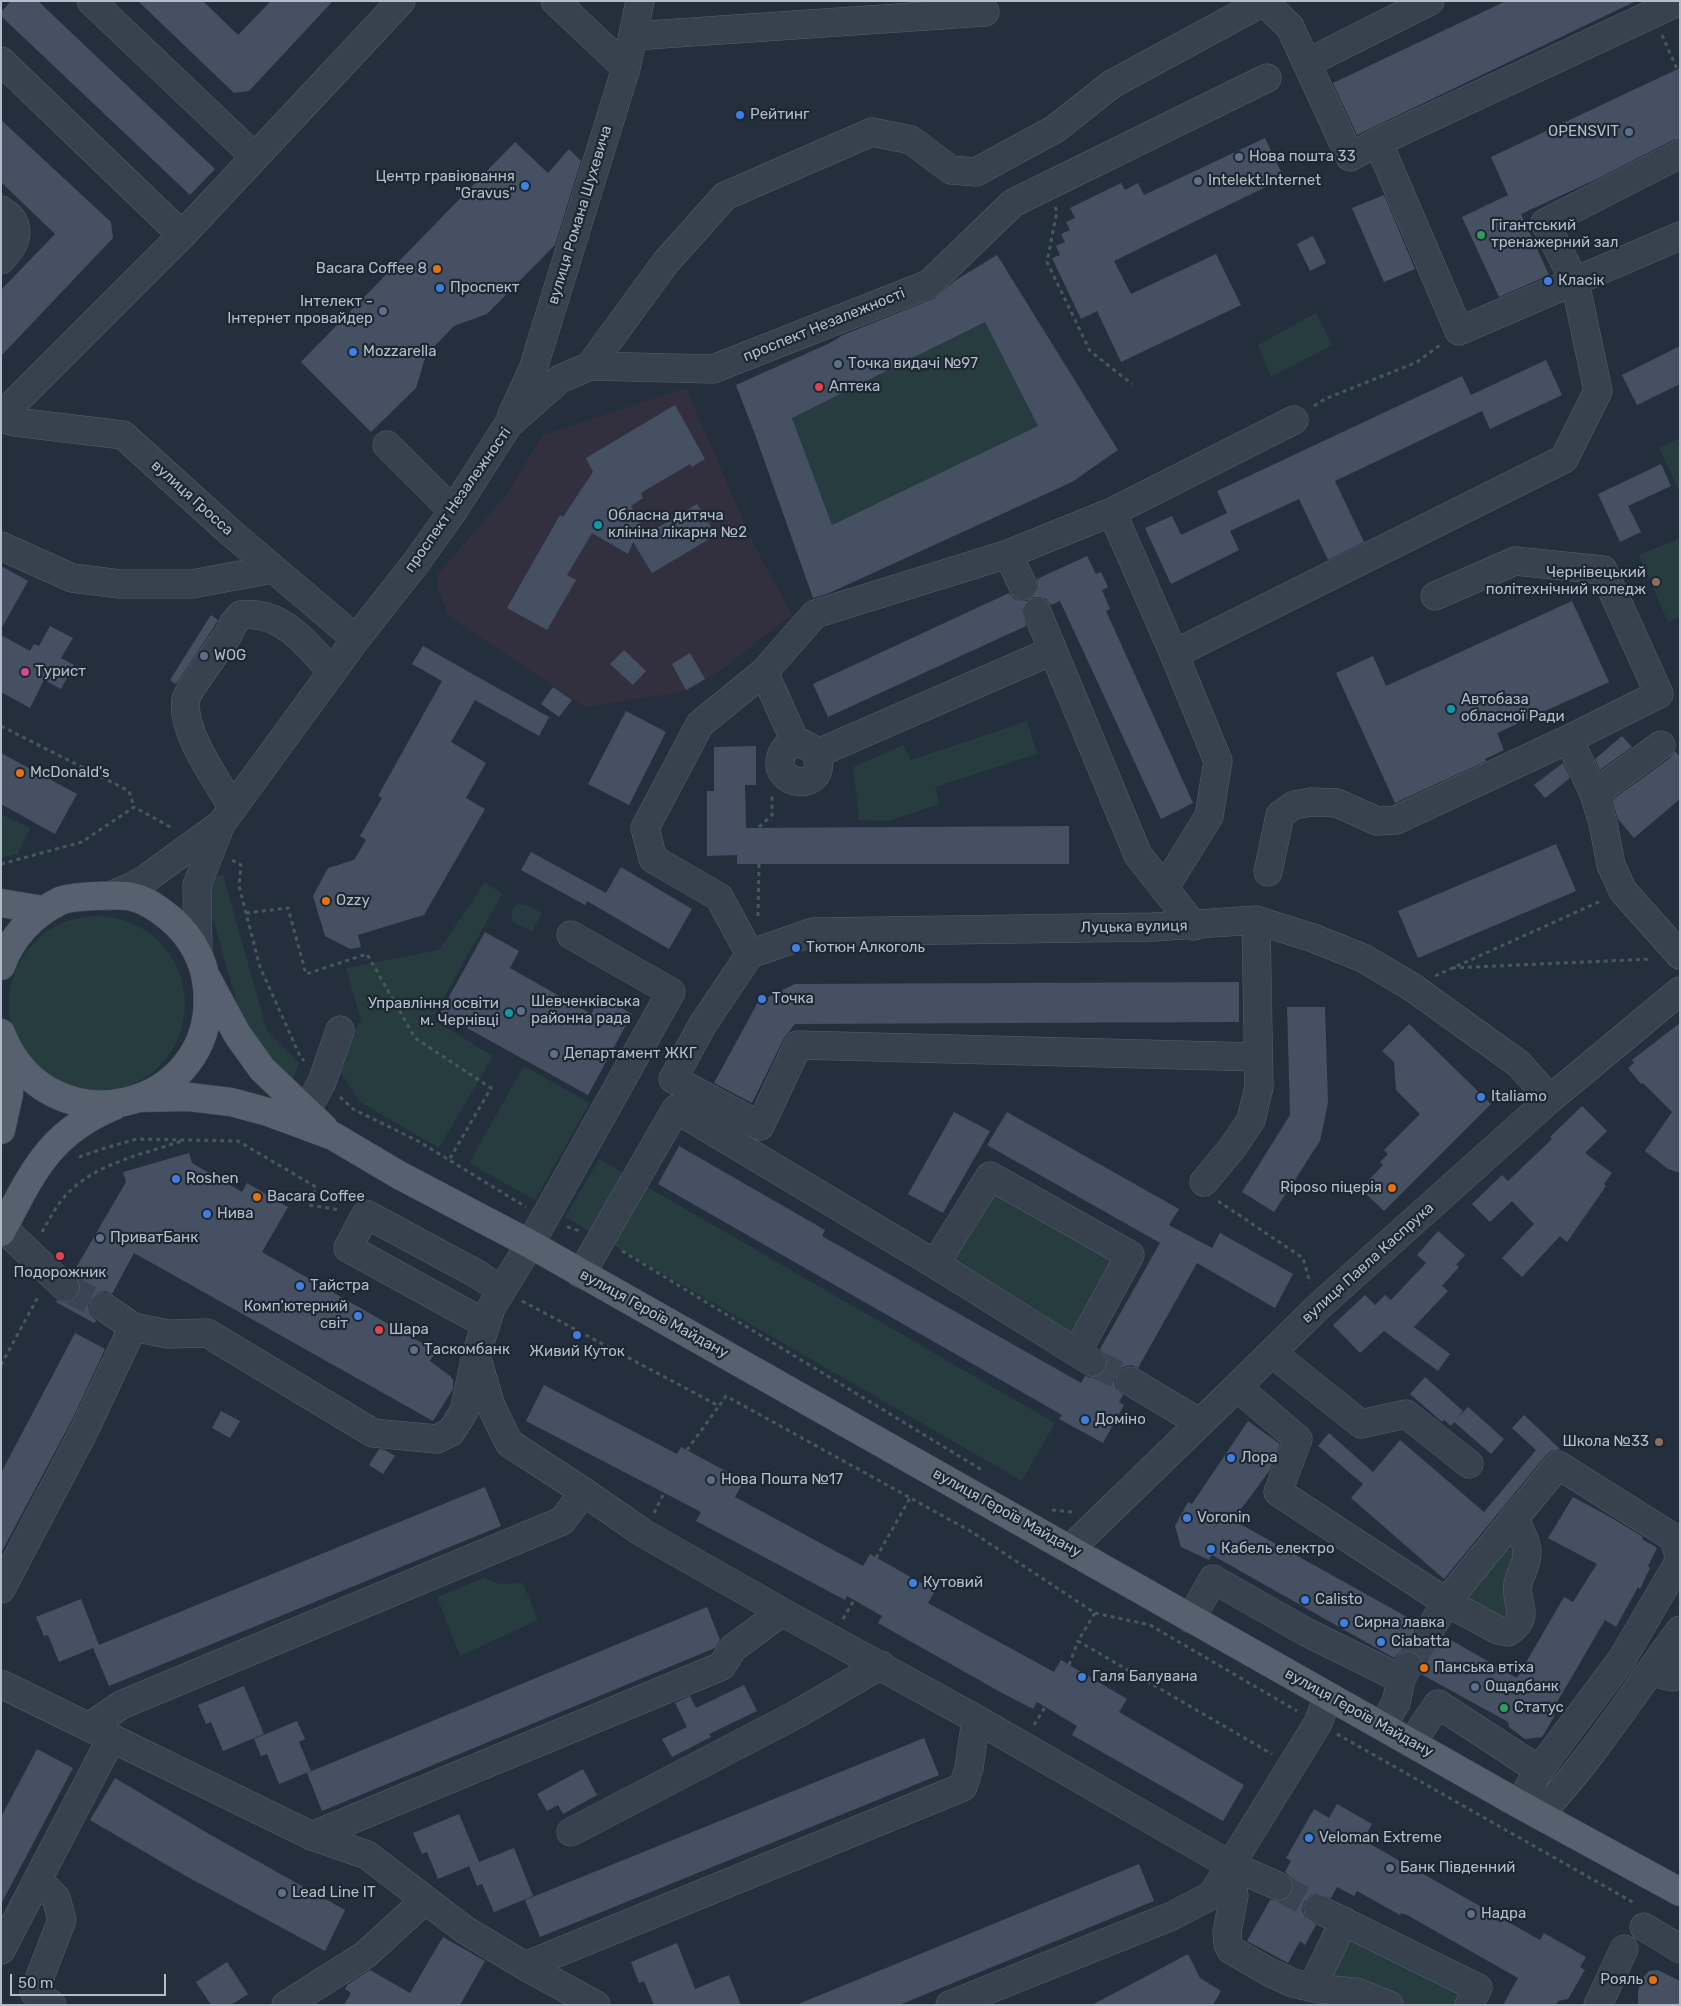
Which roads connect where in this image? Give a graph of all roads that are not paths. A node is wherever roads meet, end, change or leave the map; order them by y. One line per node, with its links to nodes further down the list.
1 (91, 1): 17 (street)
2 (401, 1): 17 (street)
3 (556, 1): 10 (street)
4 (1430, 1): 12 (street)
5 (1680, 1): 15 (street)
6 (640, 2): 9 (street, вулиця Романа Шухевича); 10 (street)
7 (1265, 2): 12 (street); 23 (street)
8 (985, 12): 9 (street)
9 (633, 36): 13 (street, вулиця Романа Шухевича)
10 (600, 42): 13 (street)
11 (1, 61): 19 (street)
12 (1307, 63): 15 (street)
13 (626, 68): 26 (street, вулиця Романа Шухевича)
14 (1267, 78): 23 (street, проспект Незалежності)
15 (1378, 142): 22 (street)
16 (1680, 154): 22 (street)
17 (255, 157): 19 (street)
18 (1, 210): 21 (street)
19 (182, 235): 24 (street)
20 (1680, 236): 22 (street)
21 (1, 260)
22 (1575, 282): 38 (street)
23 (590, 366): 26 (street, проспект Незалежності)
24 (1, 417): 32 (street, вулиця Гросса)
25 (1294, 420): 29 (street)
26 (508, 426): 28 (street, проспект Незалежності)
27 (387, 445): 28 (street)
28 (453, 511): 36 (street, проспект Незалежності)
29 (1112, 512): 31 (street); 38 (street)
30 (1, 546): 32 (street)
31 (1008, 554): 33 (street); 40 (street)
32 (273, 569): 36 (street, вулиця Гросса)
33 (1023, 586)
34 (1435, 596): 41 (street)
35 (1037, 612): 37 (street)
36 (356, 639): 39 (street, проспект Незалежності)
37 (1052, 651): 42 (street); 48 (street)
38 (1174, 654): 48 (street)
39 (332, 672): 45 (street, проспект Незалежності); 45 (street)
40 (764, 672): 42 (street); 55 (street)
41 (1569, 739): 44 (street); 47 (street)
42 (805, 745): 42 (street)
43 (1661, 745): 44 (street)
44 (1594, 794): 56 (street)
45 (227, 816): 46 (street, проспект Незалежності)
46 (204, 845): 49 (street, проспект Незалежності); 57 (street)
47 (1268, 872)
48 (1164, 889): 53 (street)
49 (110, 896): 51 (main road); 57 (main road)
50 (1, 903): 51 (main road)
51 (43, 910): 58 (main road)
52 (1256, 920): 53 (street, Луцька вулиця); 62 (street); 63 (street, Луцька вулиця)
53 (1194, 926): 55 (street, Луцька вулиця)
54 (571, 935): 70 (street)
55 (753, 952): 62 (street)
56 (1670, 957)
57 (202, 965): 64 (main road); 65 (main road)
58 (1, 966)
59 (1680, 991): 63 (street, вулиця Павла Каспрука)
60 (340, 1030): 65 (street)
61 (6, 1043): 64 (main road); 66 (main road)
62 (1258, 1057): 68 (street)
63 (1550, 1099): 78 (street, вулиця Павла Каспрука)
64 (130, 1101): 67 (main road); 69 (main road)
65 (306, 1111): 67 (main road)
66 (1, 1130)
67 (333, 1136): 70 (main road, вулиця Героїв Майдану)
68 (1204, 1182)
69 (6, 1222): 73 (street)
70 (530, 1244): 72 (main road, вулиця Героїв Майдану); 74 (street)
71 (935, 1264): 71 (street); 72 (street)
72 (581, 1274): 86 (main road, вулиця Героїв Майдану)
73 (58, 1280)
74 (501, 1290): 76 (street); 76 (street)
75 (104, 1308): 77 (street)
76 (486, 1324): 79 (street)
77 (133, 1327): 79 (street); 88 (street)
78 (1272, 1353): 81 (street, вулиця Павла Каспрука); 83 (street)
79 (476, 1355): 84 (street)
80 (1130, 1381): 82 (street)
81 (1238, 1387): 82 (street, вулиця Павла Каспрука); 89 (street)
82 (1200, 1423): 86 (street, вулиця Павла Каспрука)
83 (1469, 1464)
84 (584, 1492): 90 (street); 100 (street)
85 (1514, 1518): 87 (street); 89 (street); 89 (street)
86 (1070, 1548): 91 (main road, вулиця Героїв Майдану)
87 (1680, 1560): 102 (street)
88 (1, 1589)
89 (1446, 1602): 92 (street)
90 (782, 1612): 94 (street); 105 (street)
91 (1191, 1619): 97 (main road, вулиця Героїв Майдану); 99 (street)
92 (1430, 1630)
93 (1680, 1630): 95 (street)
94 (881, 1665): 98 (street); 104 (street)
95 (1670, 1675): 103 (street)
96 (1, 1684): 100 (street)
97 (1328, 1696): 99 (main road, вулиця Героїв Майдану); 106 (street)
98 (976, 1718): 106 (street); 117 (street)
99 (1382, 1726): 101 (main road, вулиця Героїв Майдану)
100 (100, 1733): 105 (street); 107 (street)
101 (1412, 1742): 102 (street); 103 (main road, вулиця Героїв Майдану)
102 (1539, 1770): 103 (street)
103 (1529, 1809): 109 (main road, вулиця Героїв Майдану)
104 (571, 1832)
105 (312, 1836): 110 (street)
106 (1230, 1865): 108 (street); 118 (street); 122 (street)
107 (39, 1881): 116 (street); 119 (street)
108 (1278, 1886)
109 (1680, 1892)
110 (425, 1900): 117 (street); 120 (street)
111 (1318, 1910): 113 (street)
112 (1641, 1916): 115 (street)
113 (1344, 1921): 118 (street); 124 (street)
114 (1624, 1949): 125 (street)
115 (1680, 1949)
116 (1, 1950)
117 (525, 1966): 121 (street)
118 (1319, 1988): 123 (street)
119 (52, 2005)
120 (286, 2005)
121 (596, 2005)
122 (950, 2005)
123 (1389, 2005)
124 (1469, 2005)
125 (1598, 2005)

